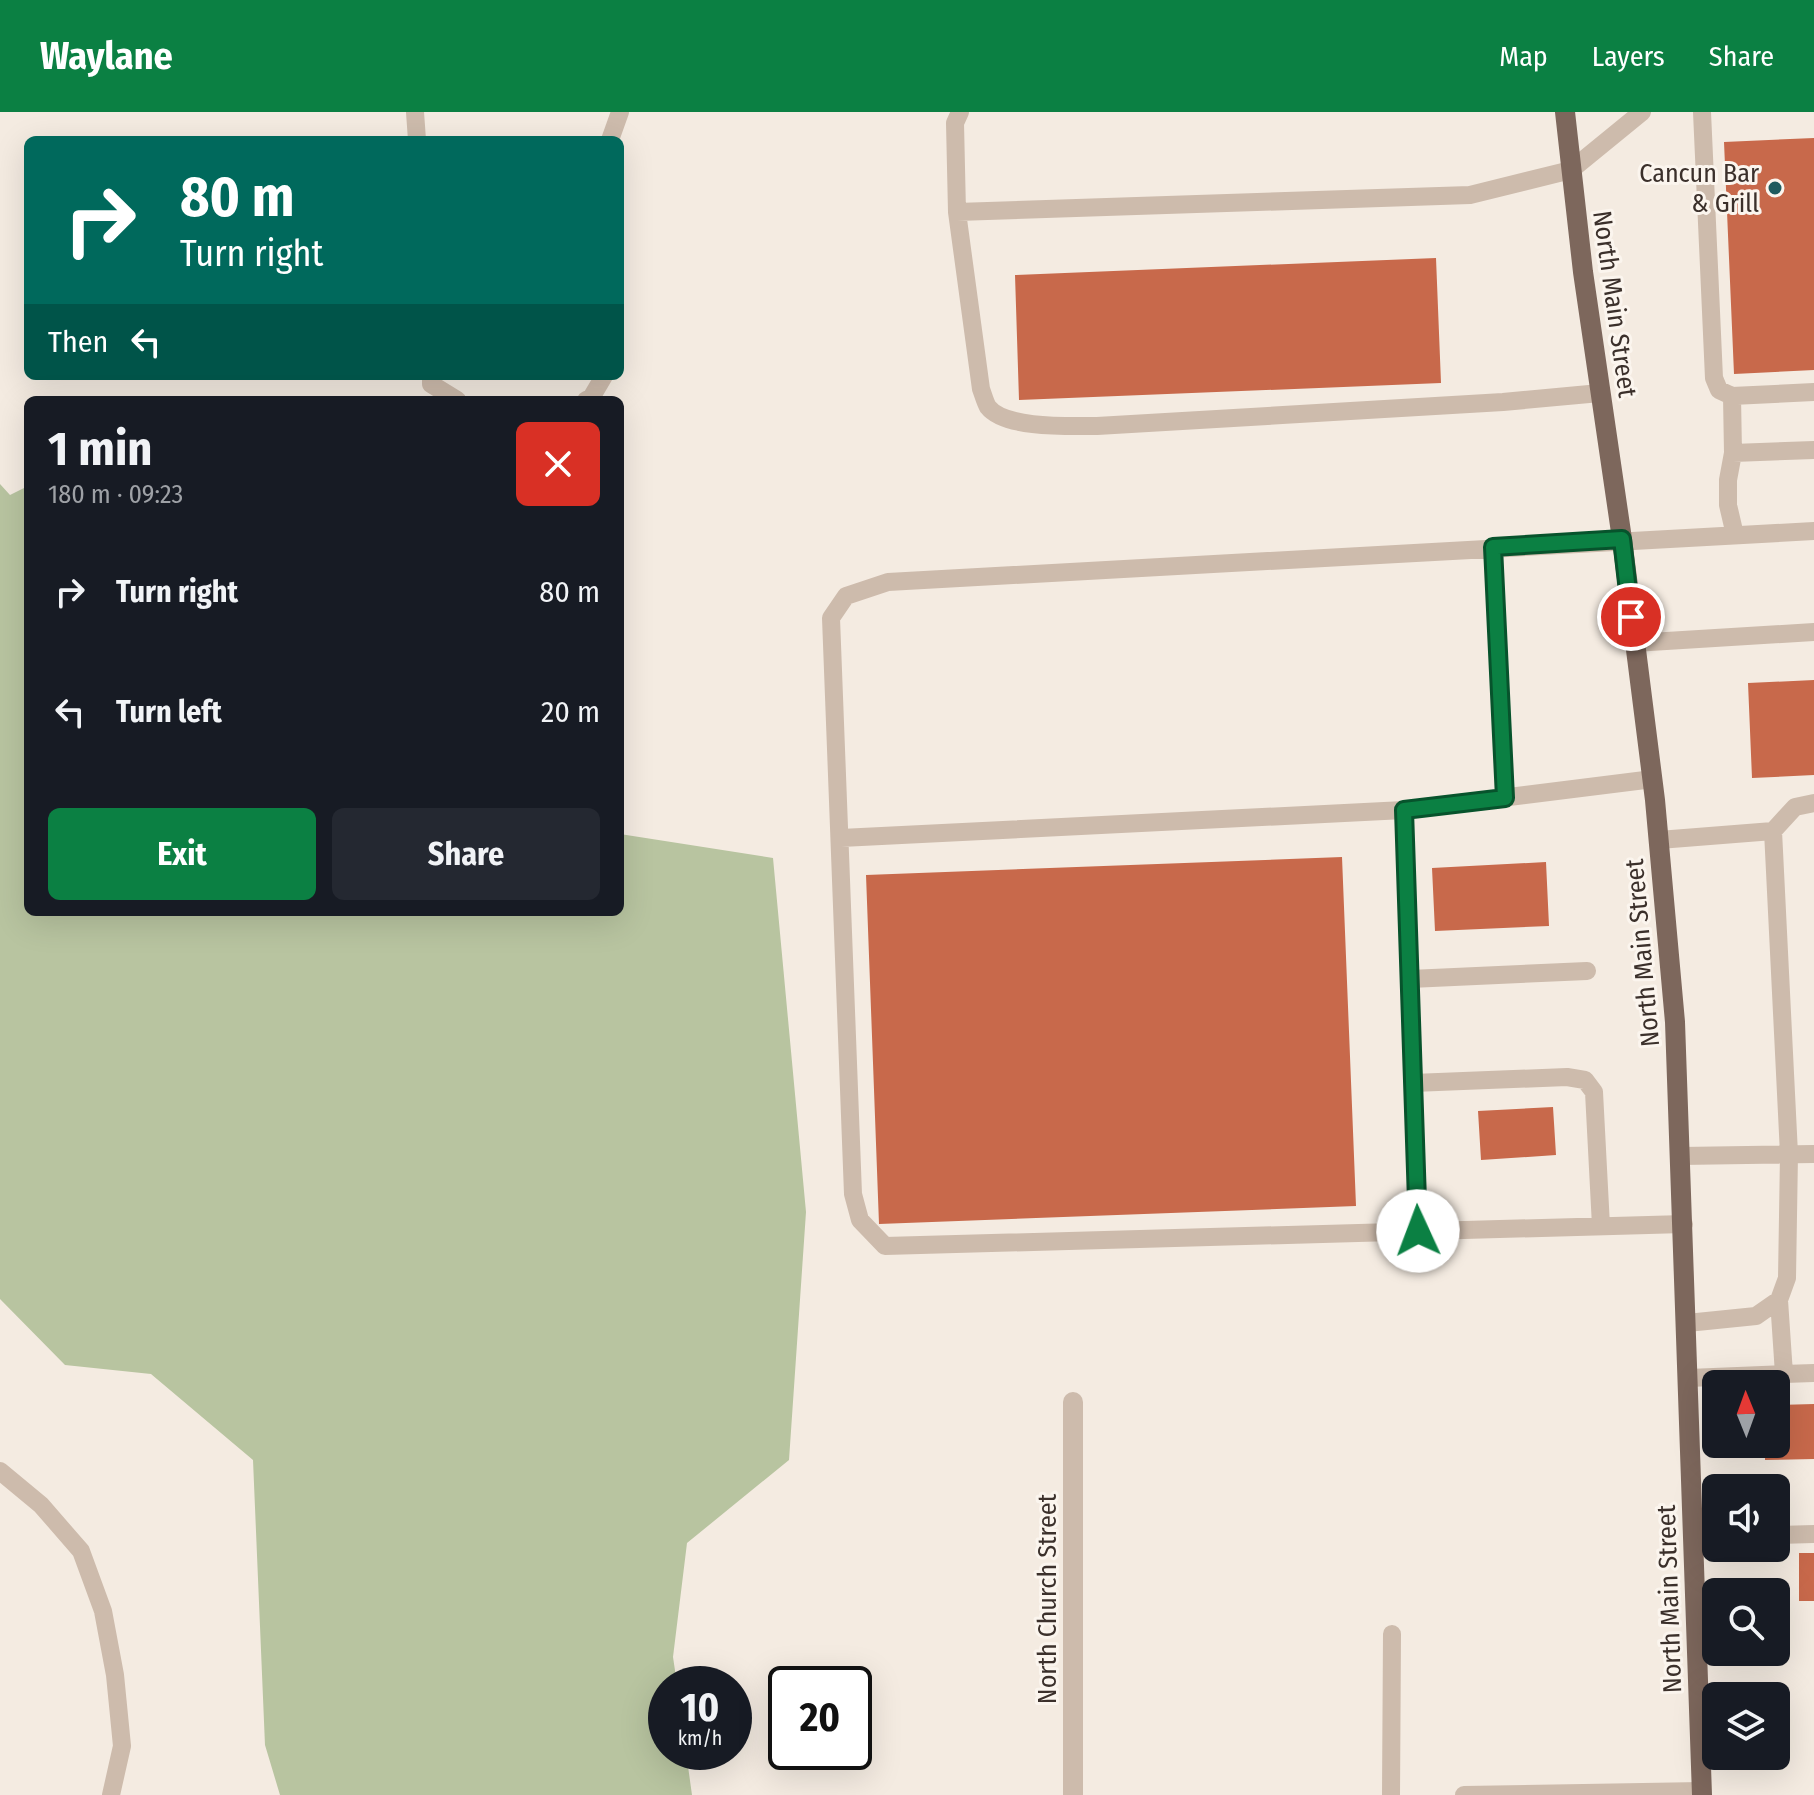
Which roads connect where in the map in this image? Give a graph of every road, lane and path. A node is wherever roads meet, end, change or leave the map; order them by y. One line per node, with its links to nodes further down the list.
1 (415, 112): 7 (lane)
2 (620, 112): 8 (lane)
3 (960, 112): 10 (lane)
4 (1565, 112): 9 (main road, North Main Street)
5 (1642, 112): 9 (lane)
6 (1702, 112): 15 (lane)
7 (417, 136)
8 (611, 136)
9 (1571, 170): 10 (lane); 13 (main road, North Main Street)
10 (957, 212): 13 (lane)
11 (431, 380): 14 (lane)
12 (1814, 392): 15 (lane)
13 (1600, 393): 20 (main road, North Main Street)
14 (450, 396)
15 (1732, 396): 17 (lane)
16 (1814, 450): 17 (lane)
17 (1733, 453): 19 (lane)
18 (1814, 531): 19 (lane)
19 (1735, 535): 20 (lane)
20 (1622, 539): 21 (lane); 23 (main road, North Main Street)
21 (1493, 547): 25 (lane); 29 (lane)
22 (1814, 632): 23 (lane)
23 (1634, 643): 24 (main road, North Main Street)
24 (1653, 779): 25 (lane); 30 (main road, North Main Street)
25 (1505, 798): 27 (lane)
26 (1814, 803): 28 (lane)
27 (1404, 810): 29 (lane); 32 (lane)
28 (1773, 831): 30 (lane); 34 (lane)
29 (841, 838): 39 (lane)
30 (1659, 840): 36 (main road, North Main Street)
31 (1587, 971): 32 (lane)
32 (1410, 979): 33 (lane)
33 (1413, 1083): 38 (lane); 39 (lane)
34 (1789, 1154): 35 (lane); 36 (lane); 40 (lane)
35 (1814, 1154)
36 (1681, 1156): 37 (main road, North Main Street)
37 (1684, 1224): 38 (lane); 41 (main road, North Main Street)
38 (1601, 1226): 39 (lane)
39 (1418, 1231)
40 (1779, 1300): 41 (lane); 42 (lane)
41 (1687, 1323): 46 (main road, North Main Street)
42 (1784, 1370)
43 (1814, 1373): 44 (lane)
44 (1790, 1374)
45 (1702, 1377): 46 (lane)
46 (1689, 1378): 51 (main road, North Main Street)
47 (1073, 1402): 56 (street, North Church Street)
48 (0, 1471): 55 (lane)
49 (1814, 1534): 50 (lane)
50 (1790, 1535)
51 (1694, 1536): 52 (lane); 54 (main road, North Main Street)
52 (1702, 1536)
53 (1392, 1634): 57 (lane)
54 (1702, 1793): 58 (lane)
55 (111, 1795)
56 (1073, 1795)
57 (1391, 1795)
58 (1464, 1795)

